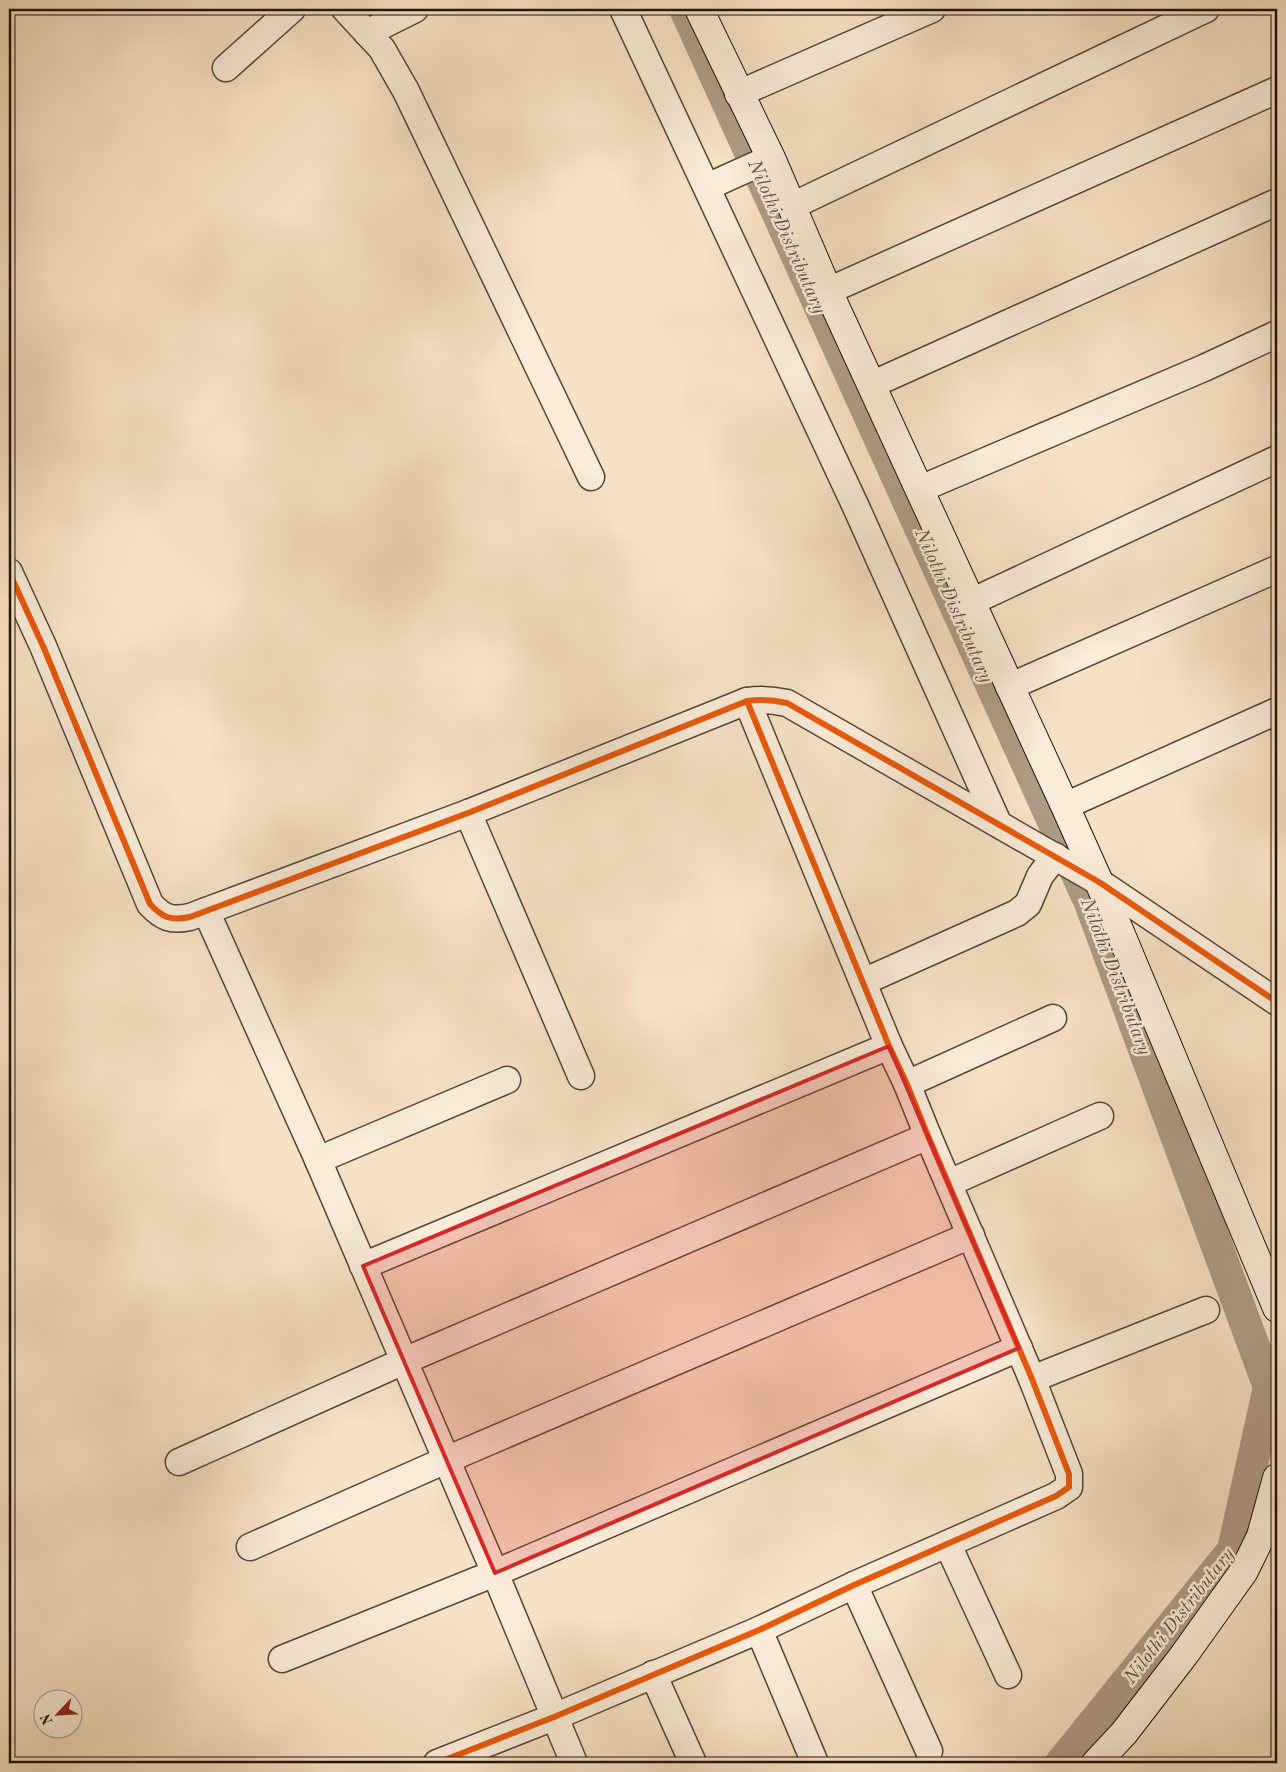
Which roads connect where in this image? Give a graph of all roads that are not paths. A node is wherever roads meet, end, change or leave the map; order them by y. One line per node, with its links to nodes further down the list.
1 (292, 9): 9 (street)
2 (345, 9): 8 (street)
3 (416, 9): 8 (street)
4 (623, 9): 13 (street)
5 (699, 9): 11 (street)
6 (932, 9): 11 (street)
7 (1206, 9): 15 (street)
8 (367, 33): 20 (street)
9 (226, 68)
10 (1277, 90): 16 (street)
11 (738, 94): 12 (street)
12 (764, 161): 13 (street); 15 (street)
13 (714, 184): 30 (street)
14 (1277, 202): 18 (street)
15 (792, 206): 16 (street)
16 (828, 291): 18 (street)
17 (1277, 334): 21 (street)
18 (871, 385): 21 (street)
19 (1277, 459): 24 (street)
20 (591, 477)
21 (920, 489): 24 (street)
22 (1277, 569): 25 (street)
23 (9, 572): 33 (street)
24 (971, 602): 25 (street)
25 (1010, 687): 28 (street)
26 (746, 701): 29 (street); 30 (street); 34 (street)
27 (1277, 711): 28 (street)
28 (1065, 806): 32 (street)
29 (468, 813): 33 (street); 38 (street)
30 (998, 823): 31 (street)
31 (1056, 856): 32 (street); 34 (street)
32 (1098, 881): 35 (street); 47 (street)
33 (206, 911): 43 (street)
34 (863, 982): 37 (street)
35 (1277, 1002)
36 (1053, 1018): 40 (street)
37 (889, 1046): 40 (street); 46 (street)
38 (581, 1076)
39 (506, 1080): 43 (street)
40 (907, 1084): 42 (street)
41 (1100, 1116): 44 (street)
42 (928, 1136): 44 (street); 50 (street)
43 (318, 1160): 46 (street)
44 (949, 1183): 45 (street)
45 (971, 1235): 49 (street); 52 (street)
46 (363, 1266): 50 (street)
47 (1277, 1308)
48 (1206, 1310): 51 (street)
49 (1019, 1348): 51 (street); 57 (street)
50 (404, 1361): 52 (street); 53 (street)
51 (1032, 1379): 55 (street)
52 (446, 1460): 56 (street); 57 (street)
53 (179, 1462)
54 (1277, 1478): 70 (street)
55 (948, 1545): 58 (street); 62 (street)
56 (250, 1547)
57 (495, 1573): 60 (street); 63 (street)
58 (854, 1585): 59 (street); 64 (street)
59 (759, 1630): 61 (street); 69 (street)
60 (282, 1659)
61 (653, 1674): 63 (street); 68 (street)
62 (1008, 1675)
63 (554, 1717): 65 (street); 67 (street)
64 (929, 1751)
65 (464, 1758): 66 (street)
66 (437, 1763)
67 (574, 1763)
68 (694, 1763)
69 (815, 1763)
70 (1096, 1763)

